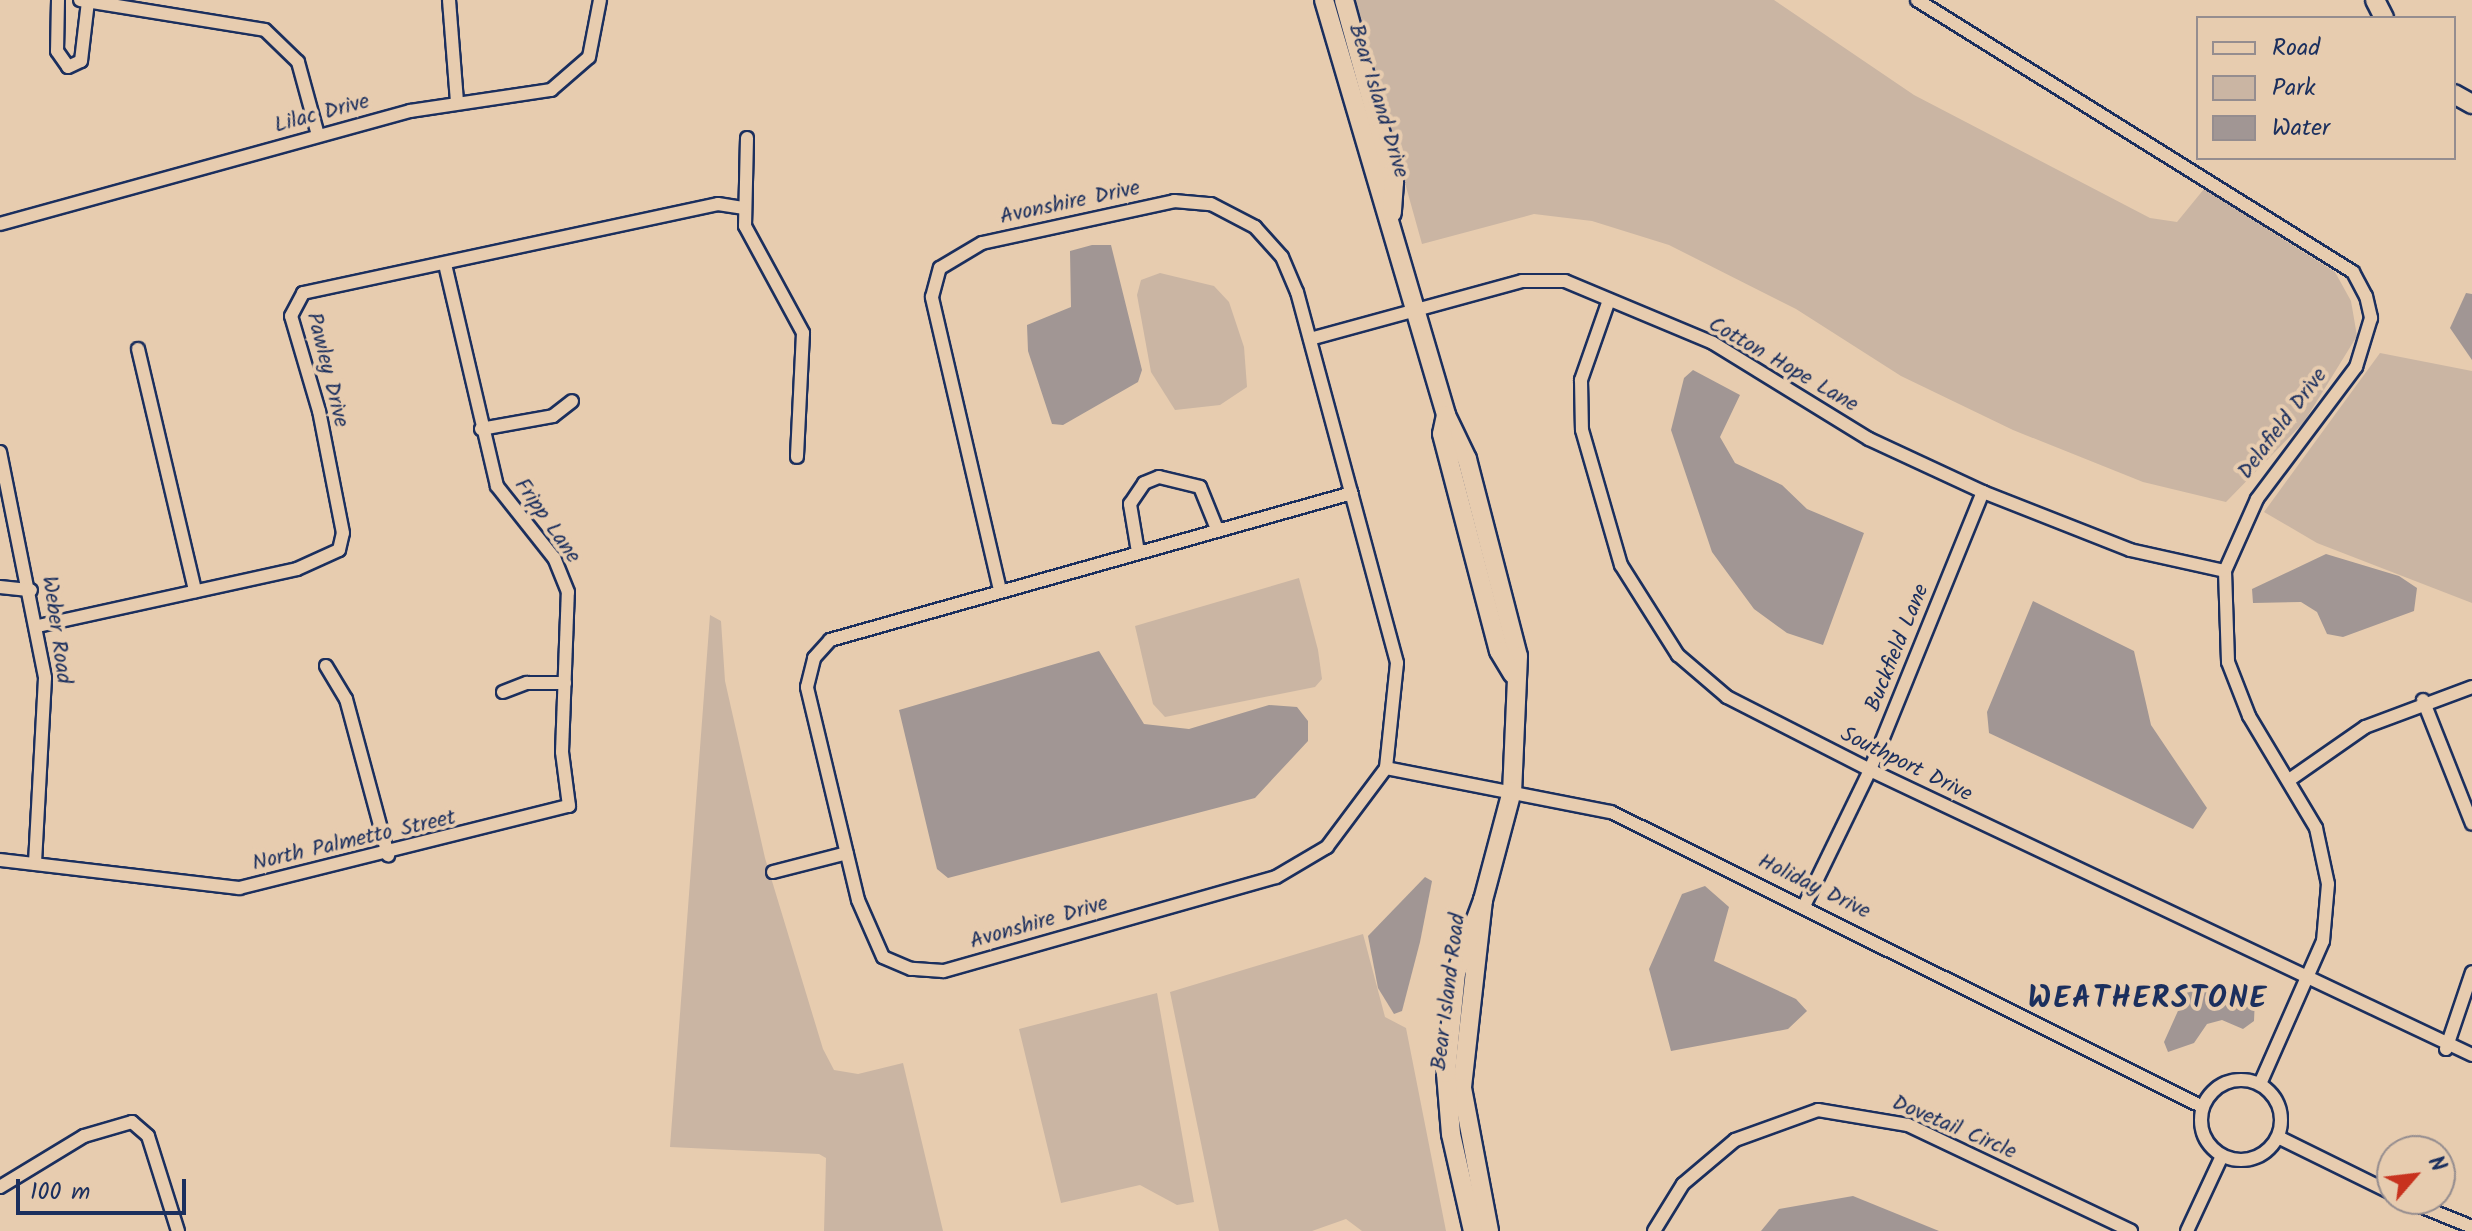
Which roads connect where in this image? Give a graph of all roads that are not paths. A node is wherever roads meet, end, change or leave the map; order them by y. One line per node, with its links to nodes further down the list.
1 (58, 0): 8 (street)
2 (80, 0): 8 (street)
3 (449, 0): 9 (street)
4 (600, 0): 9 (street, Lilac Drive)
5 (1324, 0): 13 (street, Bear Island Drive)
6 (1344, 0): 13 (street)
7 (1917, 0): 28 (street, Delafield Drive)
8 (88, 1): 10 (street)
9 (457, 102): 10 (street, Lilac Drive)
10 (318, 135): 14 (street, Lilac Drive)
11 (747, 138): 12 (street)
12 (743, 208): 15 (street, Pawley Drive); 23 (street)
13 (1392, 213): 17 (street)
14 (0, 224)
15 (445, 264): 21 (street, Fripp Lane); 32 (street, Pawley Drive)
16 (1609, 300): 17 (street, Cotton Hope Lane); 24 (street, Cotton Hope Lane); 40 (street, Southport Drive)
17 (1418, 311): 18 (street, Cotton Hope Lane); 42 (street, Bear Island Road)
18 (1310, 339): 25 (street, Avonshire Drive); 31 (street, Avonshire Drive)
19 (138, 349): 32 (street)
20 (572, 401): 21 (street)
21 (481, 429): 35 (street, Fripp Lane)
22 (0, 452): 30 (street, Weber Road)
23 (797, 457)
24 (1983, 492): 28 (street, Cotton Hope Lane); 40 (street, Buckfield Lane)
25 (1352, 493): 26 (street, Avonshire Drive); 39 (street, Avonshire Drive)
26 (1217, 529): 27 (street, Avonshire Drive); 27 (street)
27 (1138, 552): 31 (street, Avonshire Drive)
28 (2225, 571): 41 (street, Delafield Drive)
29 (0, 587): 30 (street)
30 (31, 590): 33 (street, Weber Road)
31 (1000, 590): 45 (street, Avonshire Drive)
32 (195, 591): 33 (street, Pawley Drive)
33 (38, 626): 48 (street, Weber Road)
34 (326, 666): 46 (street)
35 (565, 683): 37 (street); 43 (street, Fripp Lane)
36 (2472, 687): 38 (street)
37 (503, 692)
38 (2423, 700): 41 (street); 44 (street)
39 (1386, 768): 42 (street, Holiday Drive); 45 (street, Avonshire Drive)
40 (1870, 770): 51 (street, Buckfield Lane); 53 (street, Southport Drive)
41 (2292, 778): 53 (street, Delafield Drive)
42 (1512, 791): 50 (street, Bear Island Road); 51 (street, Holiday Drive)
43 (569, 806): 46 (street, North Palmetto Street)
44 (2472, 824)
45 (847, 853): 49 (street)
46 (388, 855): 48 (street, North Palmetto Street)
47 (0, 860): 48 (street, North Palmetto Street)
48 (35, 864)
49 (773, 872)
50 (1483, 900): 65 (street, Bear Island Road); 66 (street, Bear Island Road)
51 (1805, 904): 57 (street, Holiday Drive)
52 (2472, 972): 54 (street)
53 (2309, 981): 54 (street, Southport Drive); 56 (street, Delafield Drive)
54 (2446, 1049): 55 (street, Southport Drive)
55 (2472, 1055)
56 (2260, 1084): 57 (street); 58 (street)
57 (2203, 1107): 59 (street)
58 (2278, 1137): 59 (street); 60 (street)
59 (2222, 1156): 69 (street)
60 (2376, 1185)
61 (0, 1187): 64 (street)
62 (2442, 1215): 63 (street)
63 (2472, 1227)
64 (178, 1231)
65 (1473, 1231)
66 (1489, 1231)
67 (1654, 1231): 68 (street, Dovetail Circle)
68 (2131, 1231)
69 (2187, 1231)

